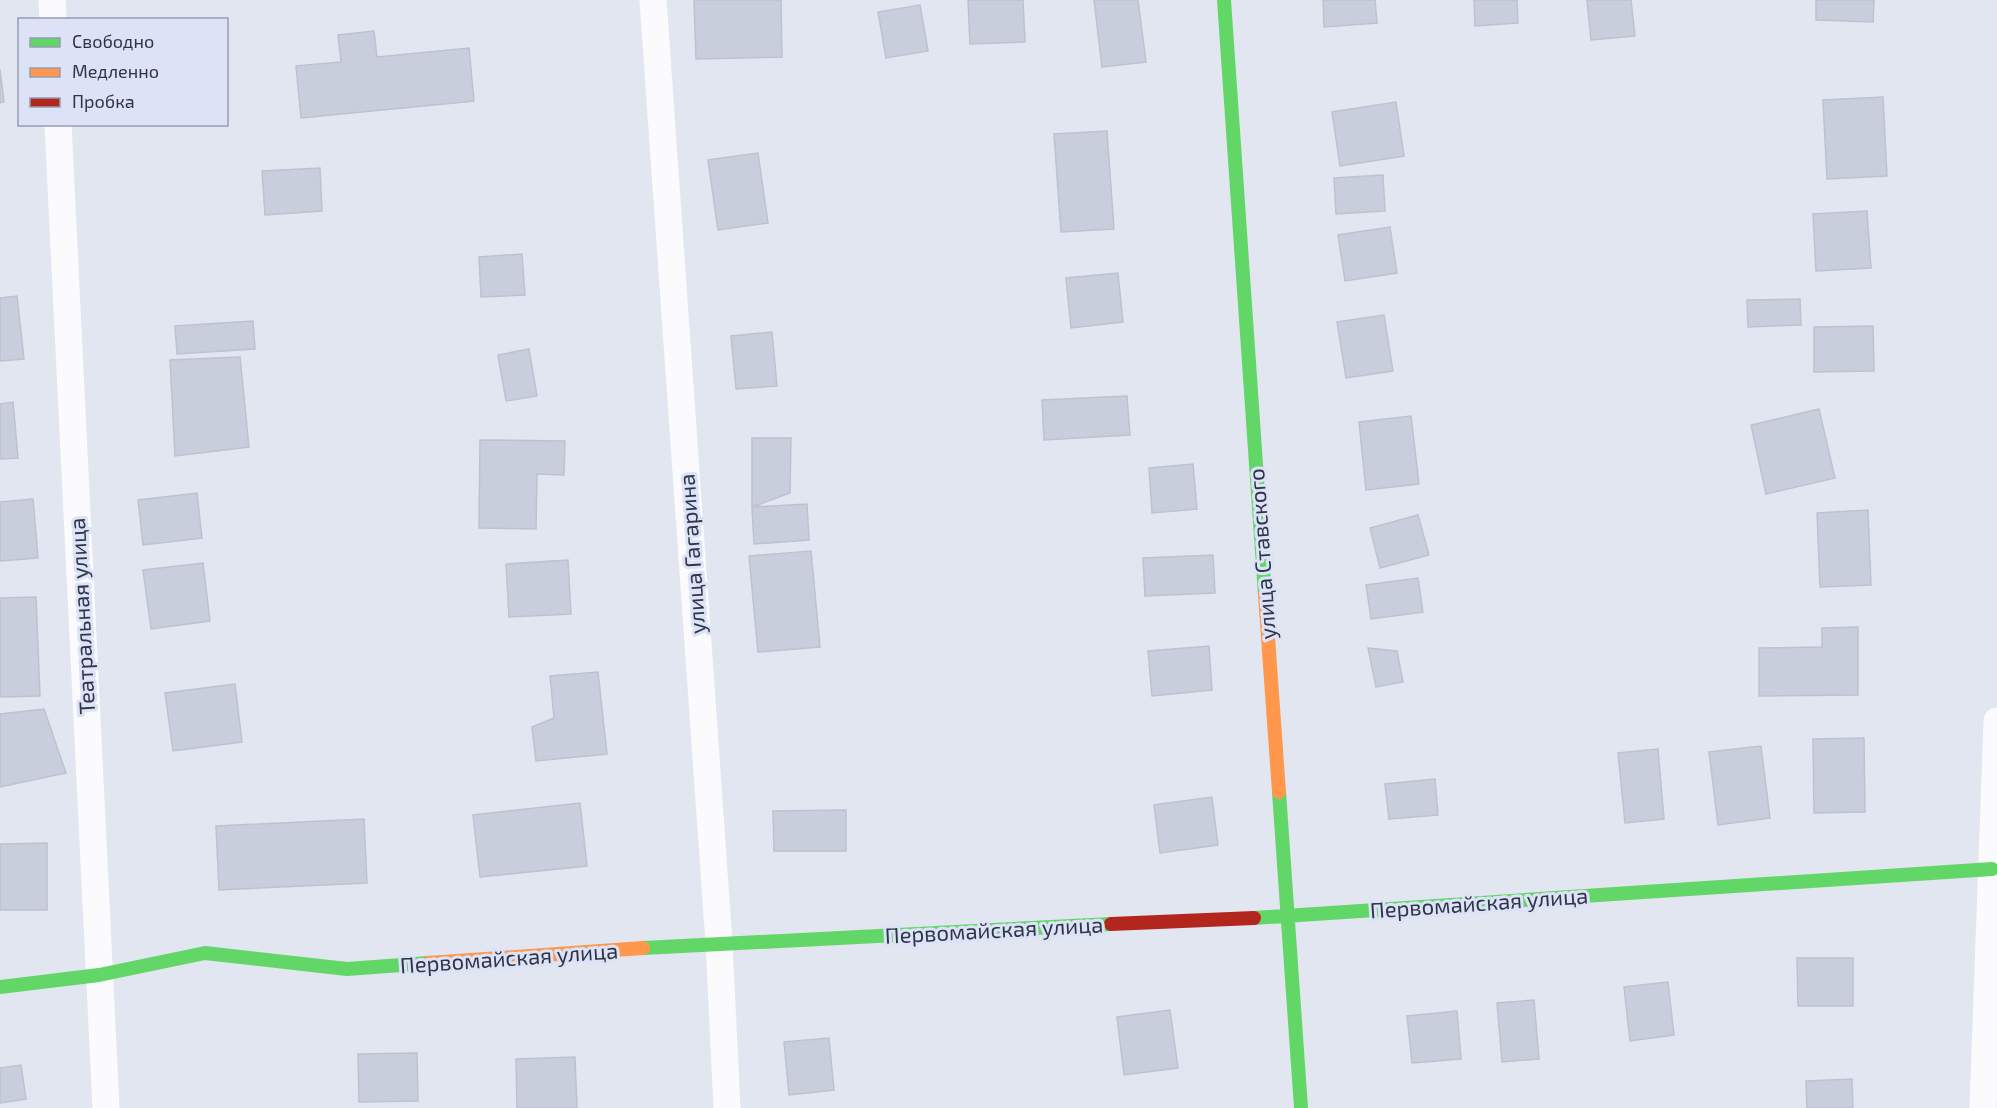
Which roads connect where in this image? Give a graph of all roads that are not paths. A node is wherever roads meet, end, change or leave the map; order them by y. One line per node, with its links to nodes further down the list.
1 (52, 0): 4 (street)
2 (653, 0): 9 (street, улица Гагарина)
3 (1224, 0): 8 (street, улица Ставского)
4 (53, 18)
5 (58, 126): 10 (street, Театральная улица)
6 (1997, 721): 7 (street)
7 (1992, 869): 8 (street, Первомайская улица); 15 (street)
8 (1286, 916): 9 (street, Первомайская улица); 14 (street, улица Ставского)
9 (719, 943): 10 (street, Первомайская улица); 13 (street, улица Гагарина)
10 (99, 975): 11 (street, Первомайская улица); 12 (street, Театральная улица)
11 (0, 987)
12 (106, 1108)
13 (727, 1108)
14 (1301, 1108)
15 (1983, 1108)

